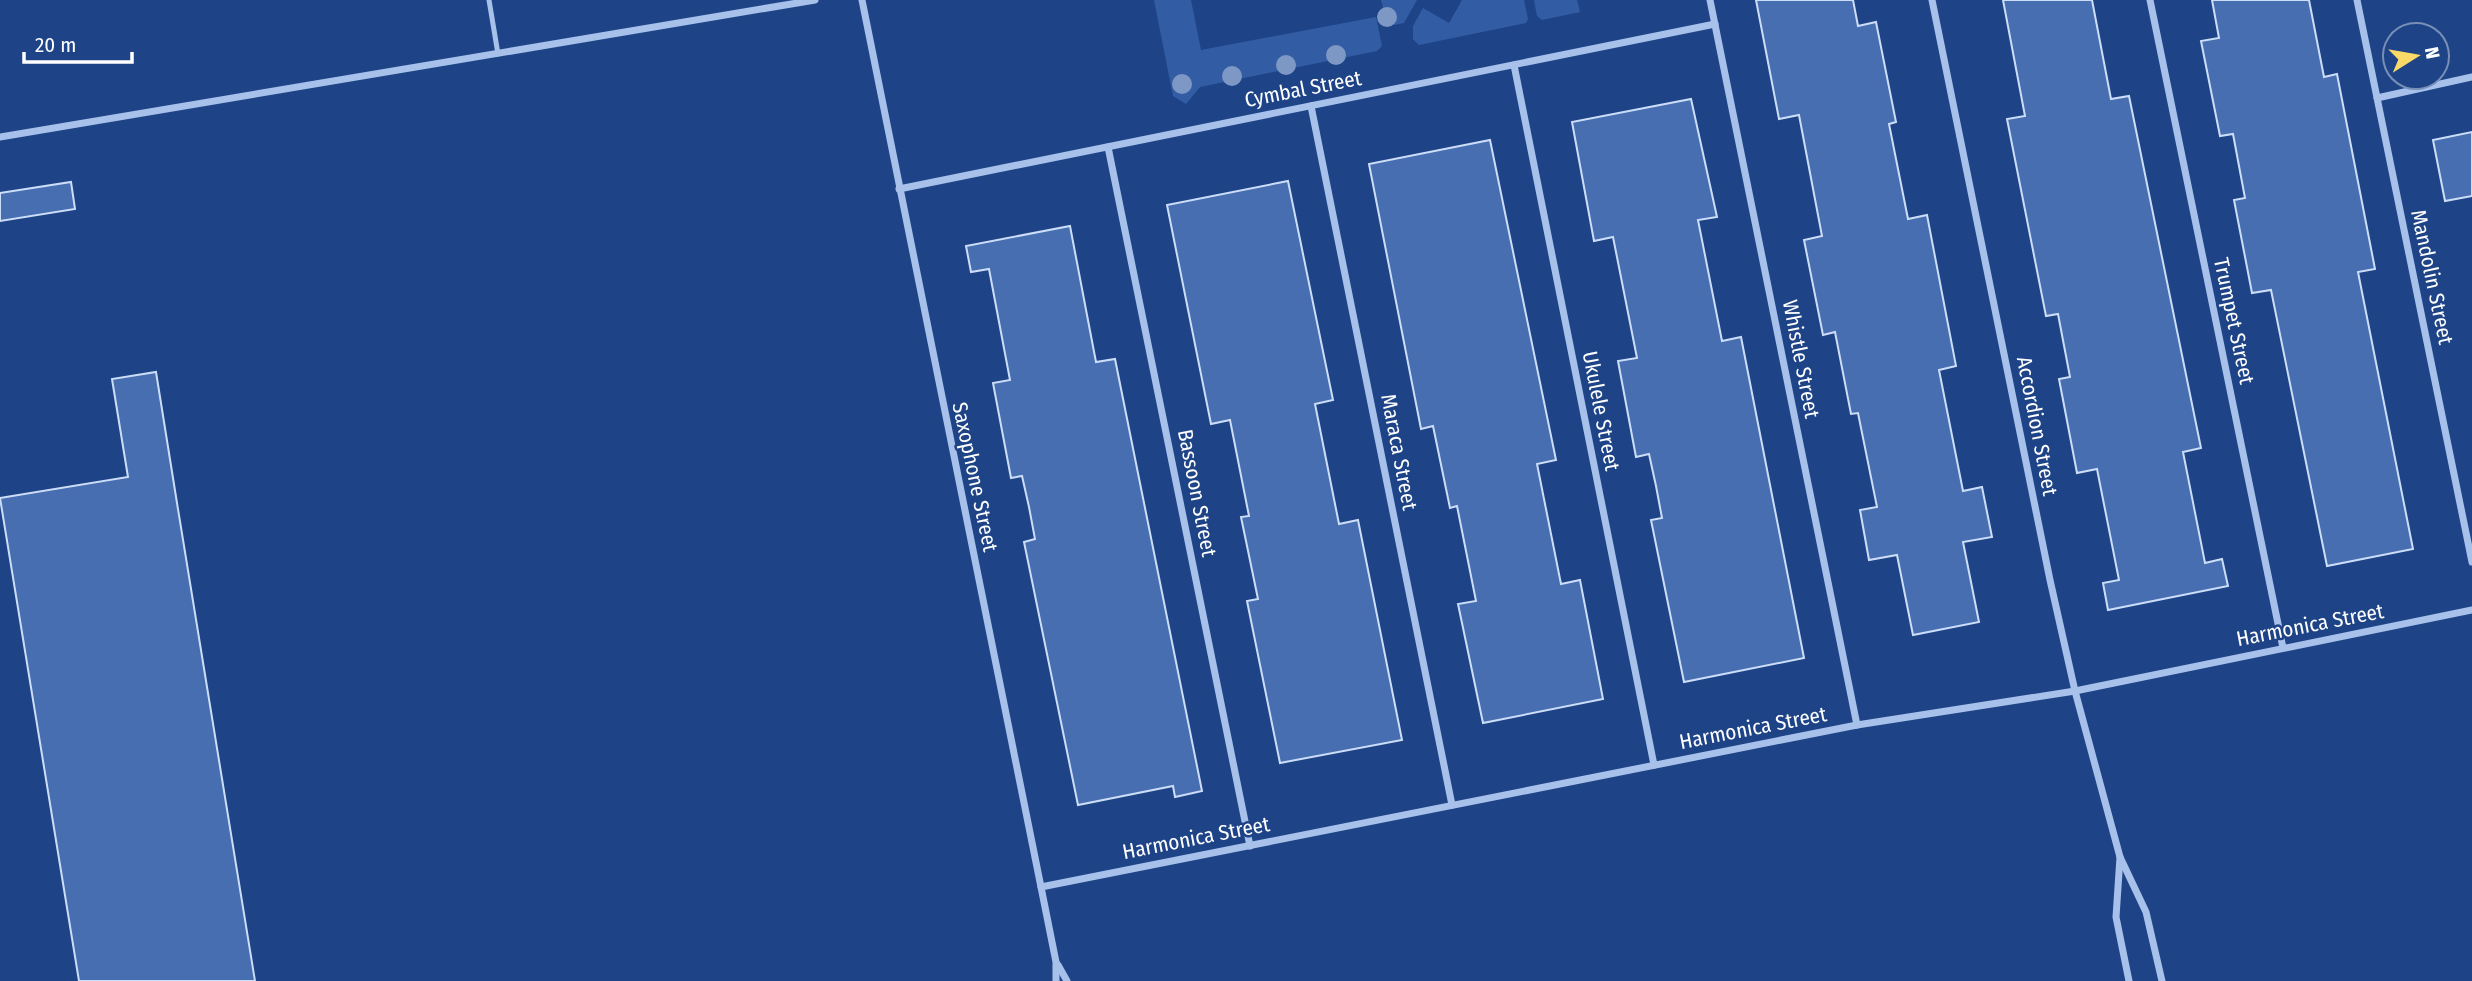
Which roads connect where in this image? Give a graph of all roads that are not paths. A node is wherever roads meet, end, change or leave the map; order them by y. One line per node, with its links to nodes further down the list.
1 (489, 0): 9 (lane)
2 (815, 0): 9 (street)
3 (862, 0): 16 (street, Saxophone Street)
4 (1710, 0): 8 (street, Whistle Street)
5 (1932, 0): 20 (street, Accordion Street)
6 (2150, 0): 19 (street, Trumpet Street)
7 (2357, 0): 12 (street, Mandolin Street)
8 (1715, 24): 10 (street, Cymbal Street); 21 (street, Whistle Street)
9 (498, 54): 14 (street)
10 (1514, 65): 13 (street, Cymbal Street); 22 (street, Ukulele Street)
11 (2472, 77): 12 (street)
12 (2377, 98): 17 (street, Mandolin Street)
13 (1311, 106): 15 (street, Cymbal Street); 23 (street, Maraca Street)
14 (0, 137)
15 (1108, 147): 16 (street, Cymbal Street); 24 (street, Bassoon Street)
16 (899, 189): 26 (street, Saxophone Street)
17 (2472, 562)
18 (2472, 610): 19 (street, Harmonica Street)
19 (2283, 648): 20 (street, Harmonica Street)
20 (2075, 691): 21 (street, Harmonica Street); 25 (street, Accordion Street)
21 (1857, 725): 22 (street, Harmonica Street)
22 (1654, 765): 23 (street, Harmonica Street)
23 (1452, 805): 24 (street, Harmonica Street)
24 (1250, 846): 26 (street, Harmonica Street)
25 (2120, 857): 30 (street, Accordion Street); 31 (street, Accordion Street)
26 (1041, 887): 27 (street, Saxophone Street)
27 (1056, 962): 28 (street, Saxophone Street); 29 (street, Saxophone Street)
28 (1056, 981)
29 (1067, 981)
30 (2129, 981)
31 (2162, 981)

